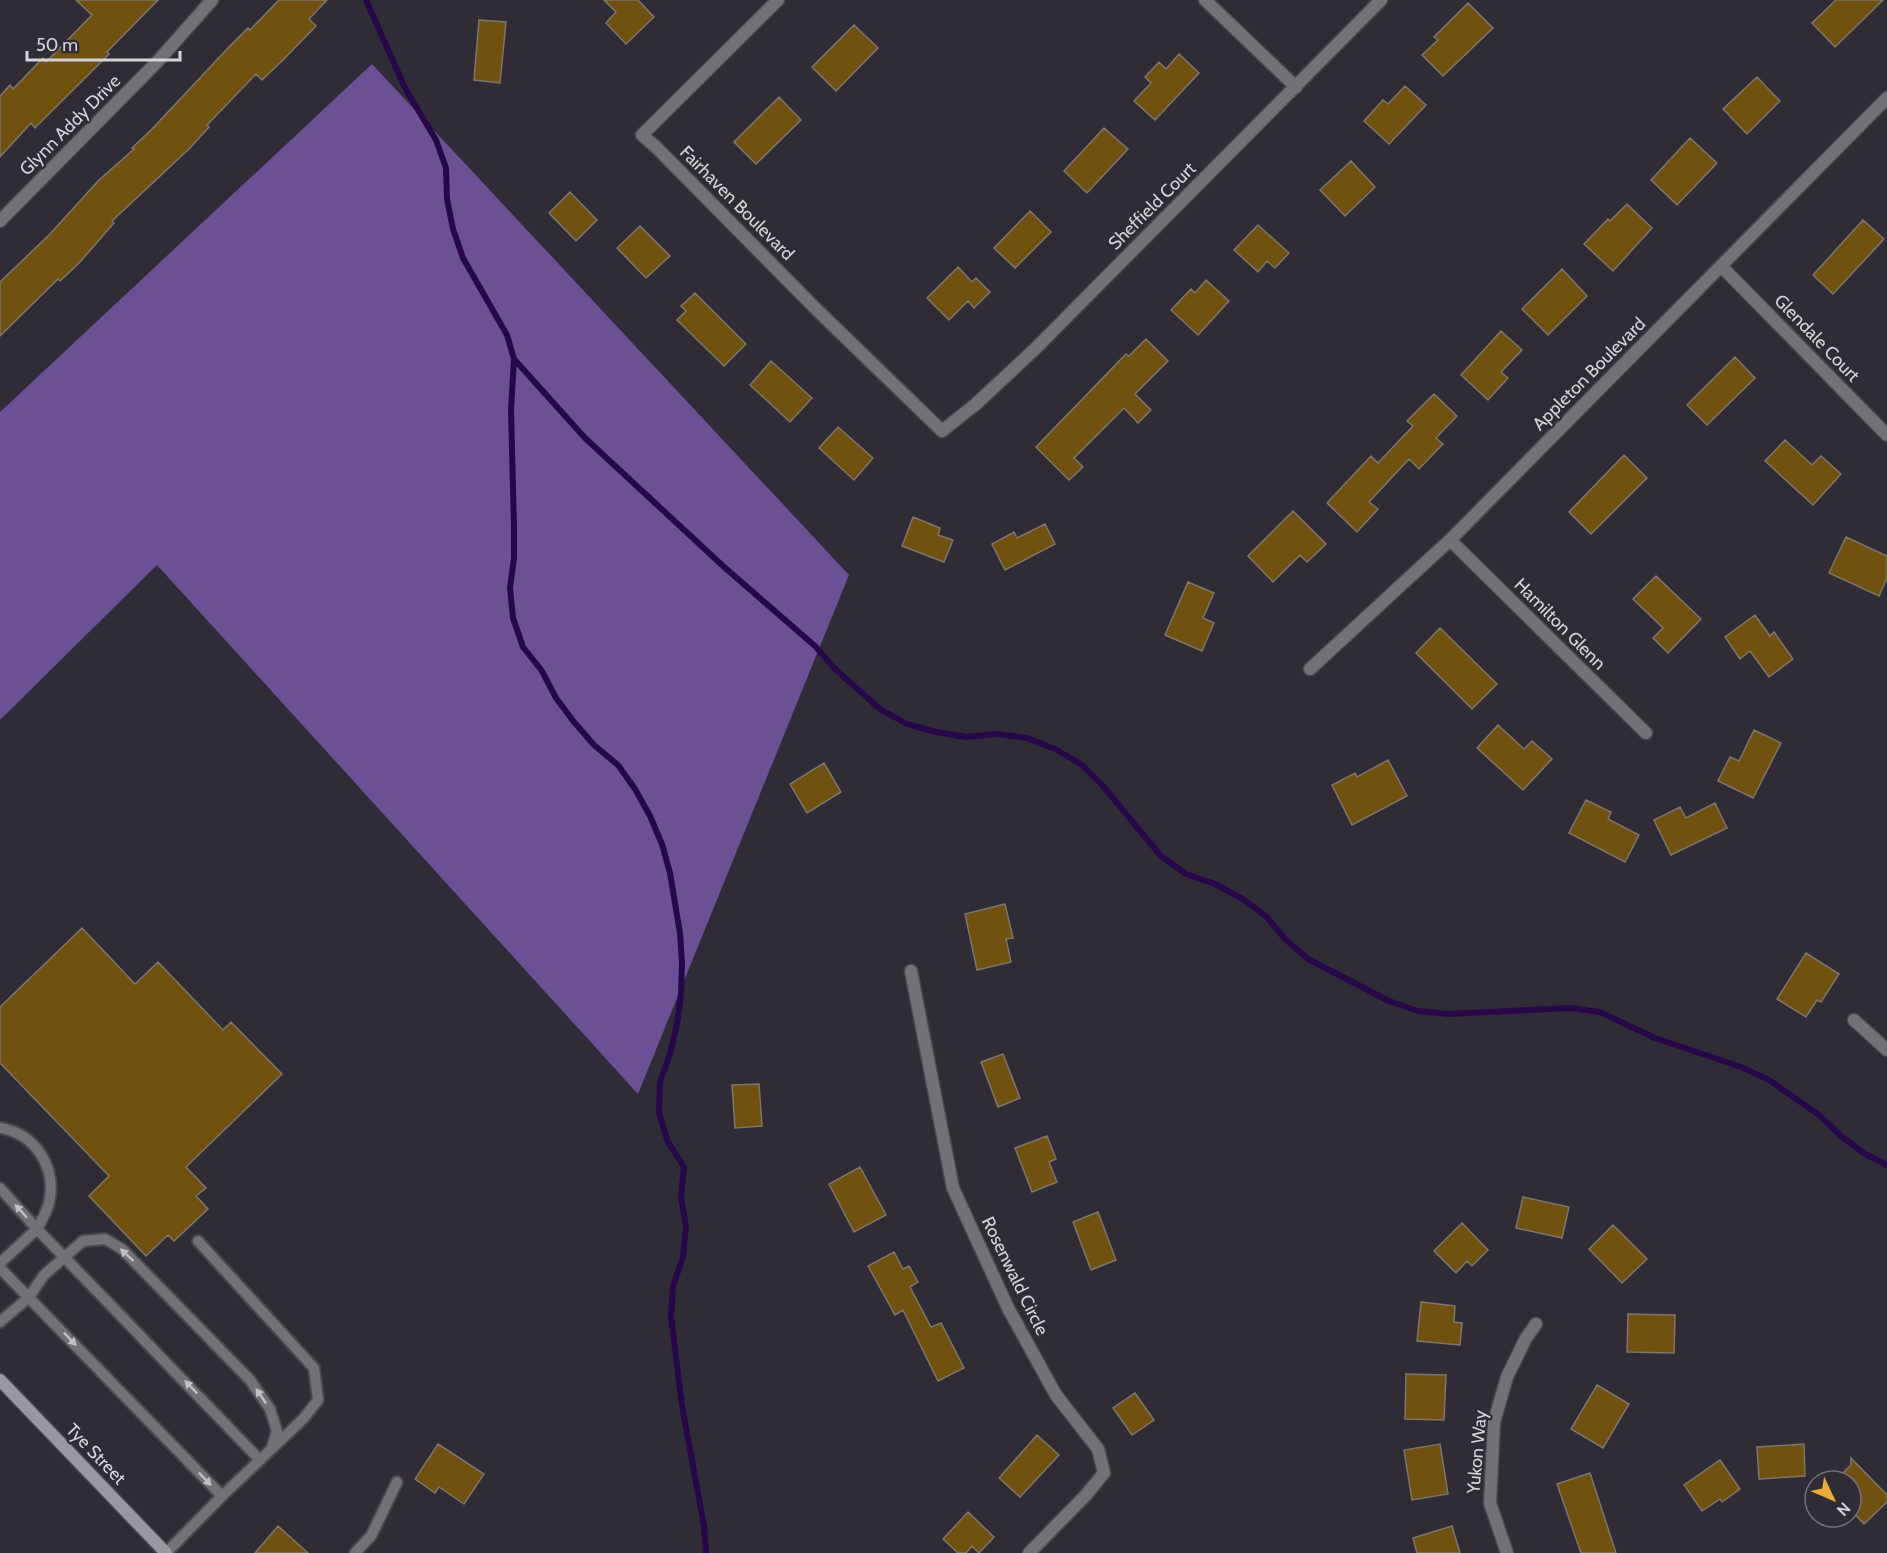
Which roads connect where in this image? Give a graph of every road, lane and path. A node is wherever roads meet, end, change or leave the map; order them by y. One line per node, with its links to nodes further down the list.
1 (213, 0): 7 (street, Glynn Addy Drive)
2 (778, 0): 9 (street, Fairhaven Boulevard)
3 (1205, 0): 5 (street)
4 (1381, 0): 5 (street, Sheffield Court)
5 (1296, 87): 9 (street, Sheffield Court)
6 (1887, 98): 8 (street, Appleton Boulevard)
7 (0, 221)
8 (1721, 266): 10 (street, Glendale Court); 11 (street, Appleton Boulevard)
9 (942, 431)
10 (1887, 435)
11 (1450, 540): 12 (street, Appleton Boulevard); 13 (street, Hamilton Glenn)
12 (1310, 669)
13 (1646, 733)
14 (911, 971): 33 (street, Rosenwald Circle)
15 (1854, 1020): 16 (street)
16 (1887, 1050)
17 (0, 1128): 19 (lane)
18 (0, 1188): 19 (lane, one-way to 18)
19 (37, 1229): 21 (lane); 22 (lane)
20 (198, 1241): 27 (lane)
21 (64, 1257): 23 (lane); 27 (lane, one-way to 21); 28 (lane, one-way to 21)
22 (0, 1265): 23 (lane)
23 (29, 1297): 24 (lane); 30 (lane, one-way to 30)
24 (0, 1322)
25 (1536, 1324): 34 (street, Yukon Way)
26 (0, 1380): 31 (street, Tye Street)
27 (271, 1450): 28 (lane)
28 (261, 1460): 30 (lane)
29 (398, 1482): 32 (lane)
30 (222, 1496): 31 (lane)
31 (166, 1553)
32 (355, 1553)
33 (1029, 1553)
34 (1507, 1553)

